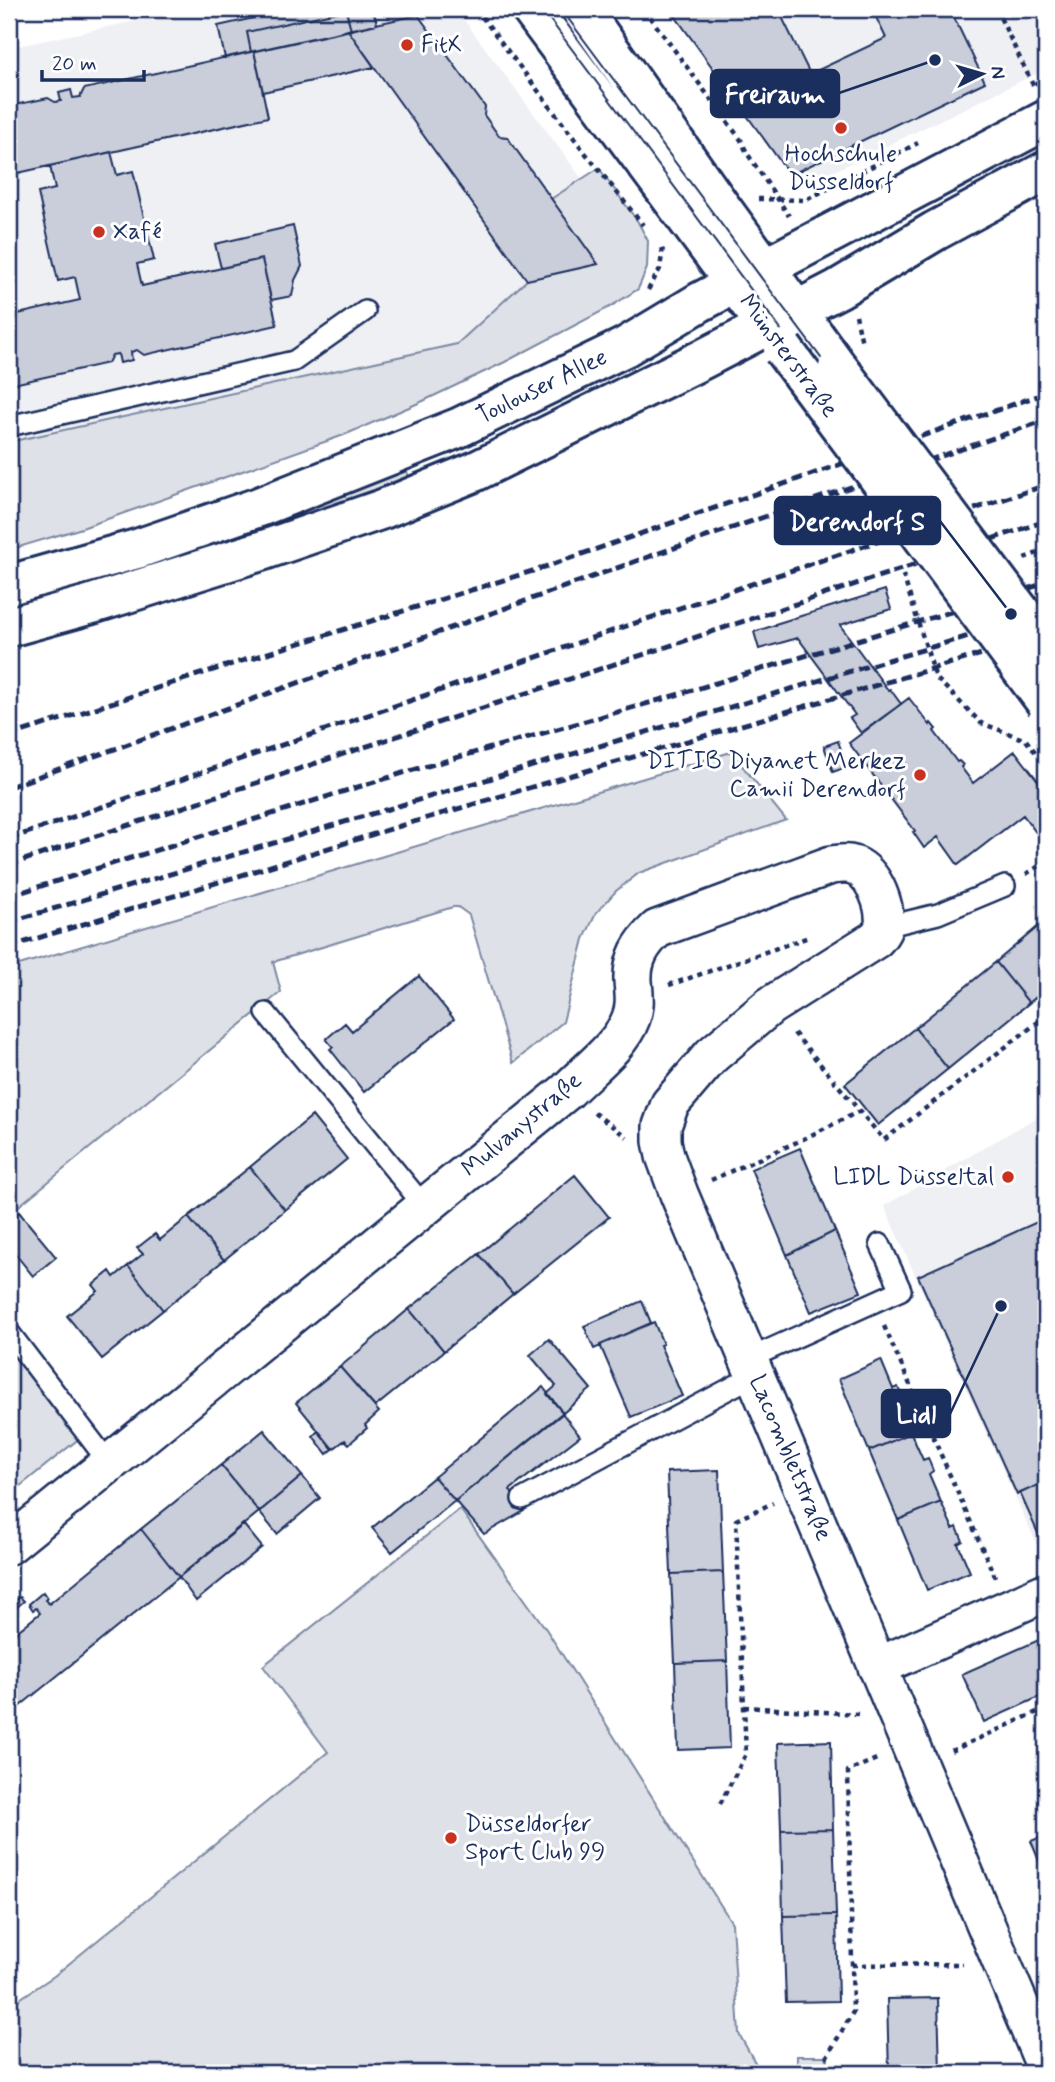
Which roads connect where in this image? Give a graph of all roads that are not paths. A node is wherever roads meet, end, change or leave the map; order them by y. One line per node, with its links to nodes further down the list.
1 (531, 9): 5 (main road, Münsterstraße)
2 (581, 9): 5 (main road, Münsterstraße)
3 (1046, 120): 5 (main road, Toulouser Allee)
4 (1046, 171): 7 (main road, Toulouser Allee)
5 (750, 276): 7 (main road, Münsterstraße); 9 (main road, Toulouser Allee)
6 (365, 311): 8 (lane)
7 (789, 330): 10 (main road, Toulouser Allee); 11 (main road, Münsterstraße, bridge); 12 (main road, Münsterstraße, bridge)
8 (9, 426)
9 (9, 586)
10 (9, 627)
11 (1046, 646)
12 (1046, 702)
13 (1004, 886): 14 (lane)
14 (884, 927): 16 (street, Mulvanystraße); 19 (street, Lacombletstraße)
15 (266, 1013): 16 (lane)
16 (424, 1206): 20 (street, Mulvanystraße)
17 (880, 1244): 19 (lane)
18 (9, 1332): 20 (lane)
19 (752, 1367): 21 (lane); 24 (street, Lacombletstraße)
20 (109, 1462): 22 (street, Mulvanystraße)
21 (522, 1499)
22 (9, 1545)
23 (1046, 1592): 24 (street)
24 (877, 1667): 25 (street, Lacombletstraße)
25 (1046, 2068)

